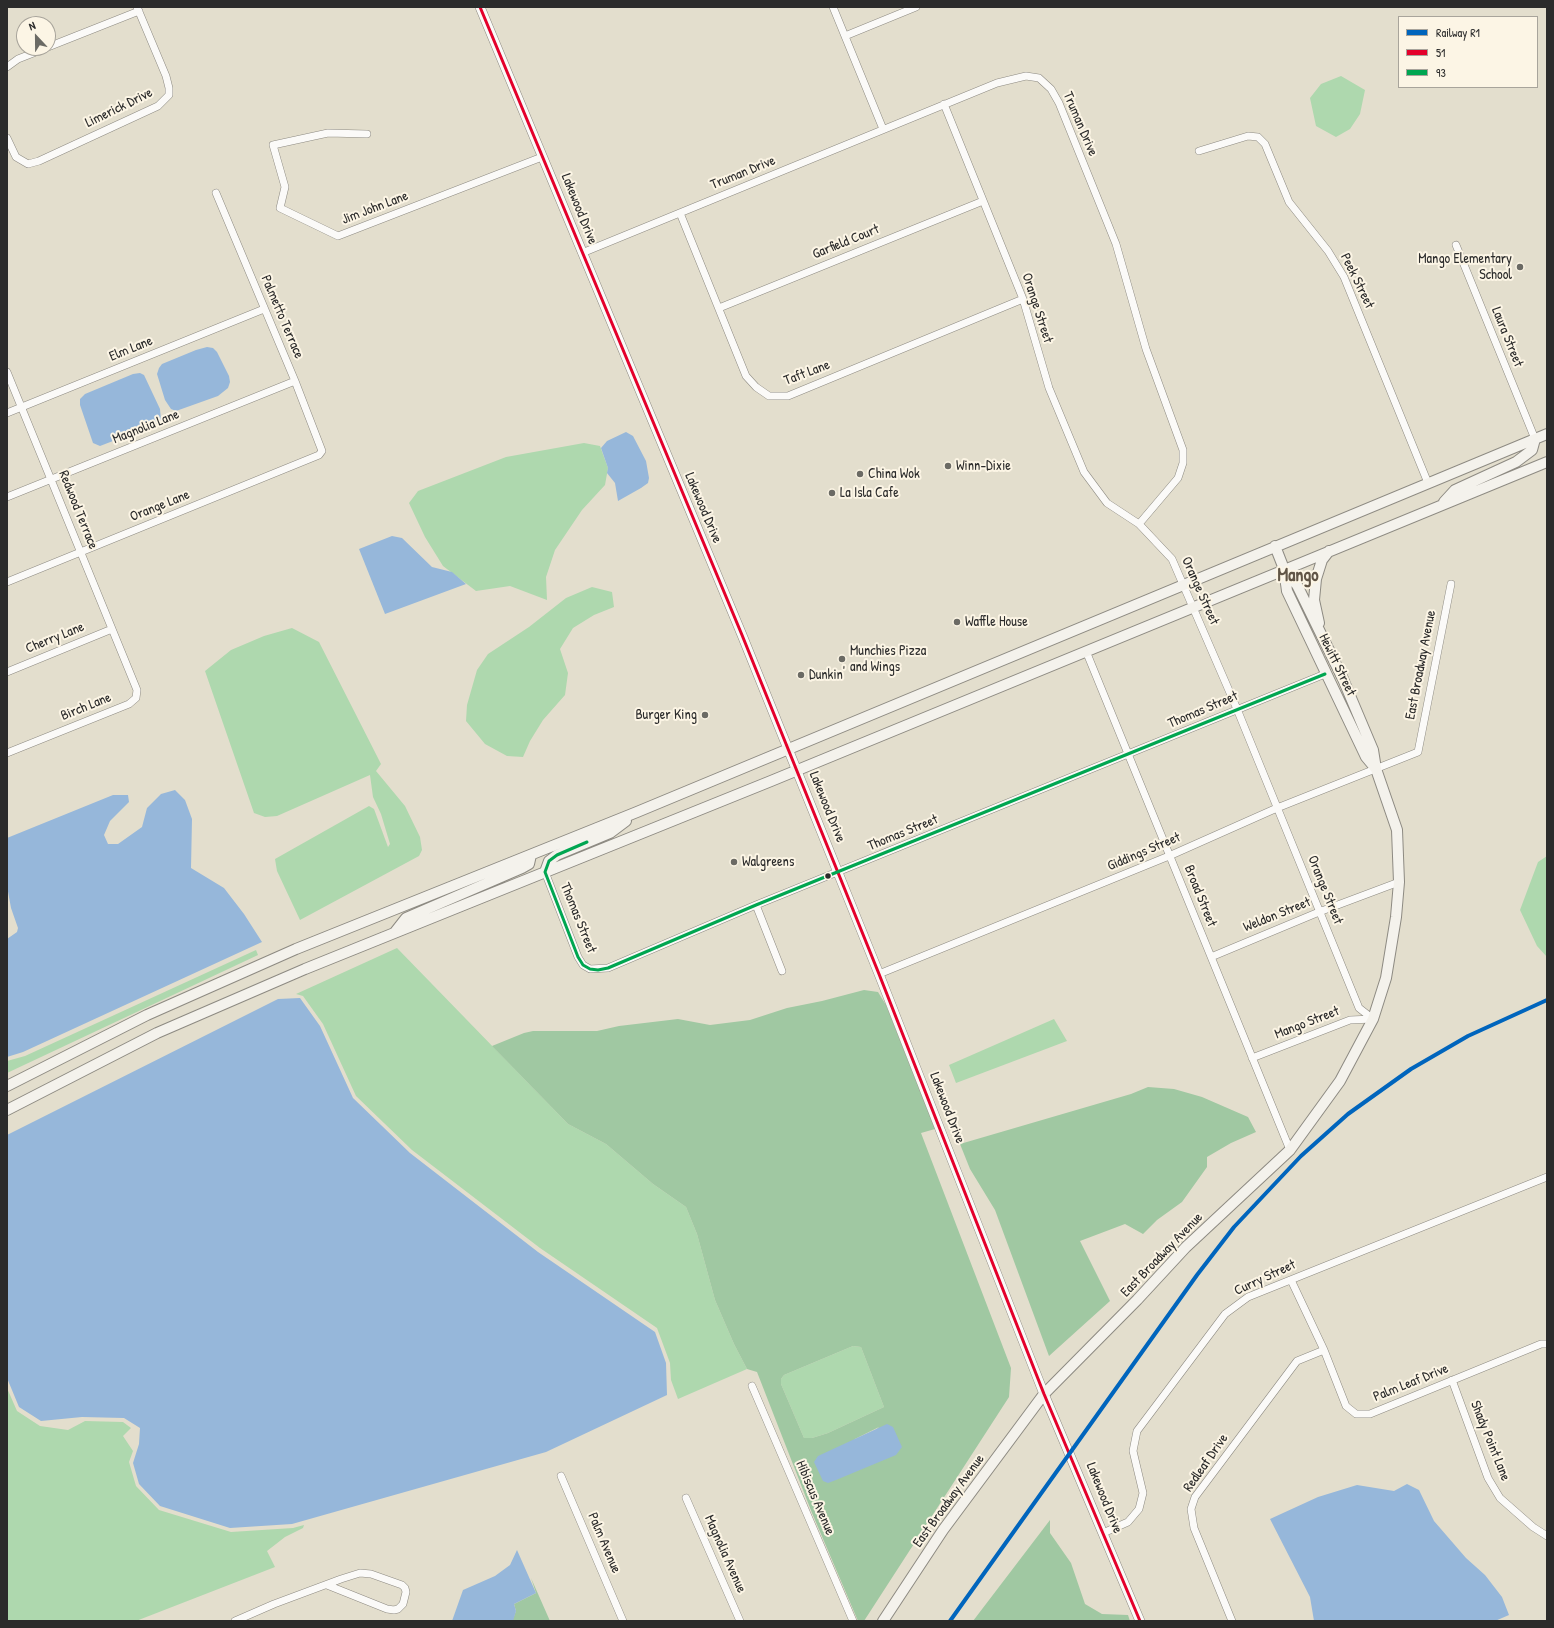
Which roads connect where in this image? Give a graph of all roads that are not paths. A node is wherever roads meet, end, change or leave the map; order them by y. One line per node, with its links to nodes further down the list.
1 (480, 7): 14 (street, Lakewood Drive)
2 (833, 7): 5 (street)
3 (916, 7): 5 (street)
4 (138, 9): 6 (street, Limerick Drive); 12 (street, Limerick Drive)
5 (845, 36): 10 (street)
6 (56, 44)
7 (26, 56): 8 (street, Limerick Drive)
8 (7, 67)
9 (944, 104): 10 (street, Truman Drive); 16 (street, Orange Street); 35 (street, Truman Drive)
10 (883, 129): 17 (street, Truman Drive)
11 (367, 134): 14 (street, Jim John Lane)
12 (7, 138)
13 (1199, 151): 32 (street, Peek Street)
14 (542, 157): 19 (street, Lakewood Drive)
15 (216, 193): 22 (street, Palmetto Terrace)
16 (983, 200): 20 (street, Orange Street); 21 (street, Garfield Court)
17 (680, 213): 19 (street, Truman Drive); 21 (street, Taft Lane)
18 (1456, 245): 28 (street, Laura Street)
19 (582, 253): 51 (street, Lakewood Drive)
20 (1023, 299): 21 (street, Taft Lane); 35 (street, Orange Street)
21 (719, 308)
22 (264, 309): 24 (street, Palmetto Terrace); 25 (street, Elm Lane)
23 (7, 372): 25 (street, Redwood Terrace)
24 (294, 381): 29 (street, Palmetto Terrace); 31 (street, Magnolia Lane)
25 (22, 407): 26 (street, Elm Lane); 31 (street, Redwood Terrace)
26 (7, 413)
27 (1547, 434): 28 (main road)
28 (1535, 439): 32 (main road); 34 (main road)
29 (322, 451): 38 (street, Orange Lane)
30 (1547, 462): 34 (main road)
31 (52, 479): 33 (street, Magnolia Lane); 38 (street, Redwood Terrace)
32 (1428, 483): 36 (main road)
33 (7, 497)
34 (1442, 505): 37 (main road)
35 (1139, 524): 42 (street, Orange Street)
36 (1275, 546): 39 (main road, Hewitt Street); 42 (main road)
37 (1329, 551): 39 (main road); 45 (main road)
38 (81, 552): 40 (street, Orange Lane); 44 (street, Redwood Terrace)
39 (1284, 569): 43 (main road); 45 (main road, Hewitt Street); 49 (main road, Hewitt Street)
40 (7, 582)
41 (1451, 584): 52 (street, East Broadway Avenue)
42 (1184, 585): 43 (street, Orange Street); 51 (main road)
43 (1194, 607): 46 (main road); 50 (street, Orange Street)
44 (112, 629): 47 (street, Redwood Terrace); 48 (street, Cherry Lane)
45 (1322, 634): 55 (main road, Hewitt Street)
46 (1086, 651): 54 (street, Broad Street); 56 (main road)
47 (124, 660): 53 (street, Birch Lane)
48 (7, 672)
49 (1325, 674): 50 (street, Thomas Street); 55 (main road, Hewitt Street)
50 (1237, 709): 54 (street, Thomas Street); 57 (street, Orange Street)
51 (788, 749): 56 (street, Lakewood Drive); 58 (main road)
52 (1418, 752): 55 (street, Giddings Street)
53 (7, 753)
54 (1128, 755): 60 (street, Broad Street); 62 (street, Thomas Street)
55 (1376, 769): 57 (street, Giddings Street); 63 (main road, Hewitt Street)
56 (797, 770): 61 (main road); 62 (street, Lakewood Drive)
57 (1277, 808): 60 (street, Giddings Street); 65 (street, Orange Street)
58 (637, 812): 59 (main road); 61 (main road)
59 (531, 855): 66 (main road); 72 (main road)
60 (1169, 856): 67 (street, Broad Street); 69 (street, Giddings Street)
61 (545, 872): 64 (street, Thomas Street); 66 (main road)
62 (839, 873): 64 (street, Thomas Street); 69 (street, Lakewood Drive)
63 (1399, 882): 65 (street, Weldon Street); 70 (main road, East Broadway Avenue)
64 (756, 905): 68 (street)
65 (1319, 912): 67 (street, Weldon Street); 70 (street, Orange Street)
66 (394, 934): 73 (main road)
67 (1211, 957): 71 (street, Broad Street)
68 (782, 971)
69 (879, 974): 81 (street, Lakewood Drive)
70 (1373, 1019): 71 (street, Mango Street); 74 (main road, East Broadway Avenue)
71 (1252, 1058): 74 (street, Broad Street)
72 (7, 1086)
73 (7, 1110)
74 (1290, 1150): 81 (main road, East Broadway Avenue)
75 (1547, 1177): 76 (street, Curry Street)
76 (1291, 1280): 78 (street, Palm Leaf Drive); 84 (street, Curry Street)
77 (1547, 1344): 79 (street, Palm Leaf Drive)
78 (1324, 1350): 79 (street, Palm Leaf Drive); 93 (street, Redleaf Drive)
79 (1452, 1380): 85 (street, Shady Point Lane)
80 (752, 1386): 90 (street, Hibiscus Avenue)
81 (1044, 1394): 84 (street, Lakewood Drive); 91 (main road, East Broadway Avenue)
82 (561, 1476): 88 (street, Palm Avenue)
83 (686, 1498): 89 (street, Magnolia Avenue)
84 (1103, 1533): 92 (street, Lakewood Drive)
85 (1547, 1536)
86 (327, 1585): 86 (street); 87 (street)
87 (235, 1621)
88 (623, 1621)
89 (740, 1621)
90 (854, 1621)
91 (883, 1621)
92 (1140, 1621)
93 (1232, 1621)

